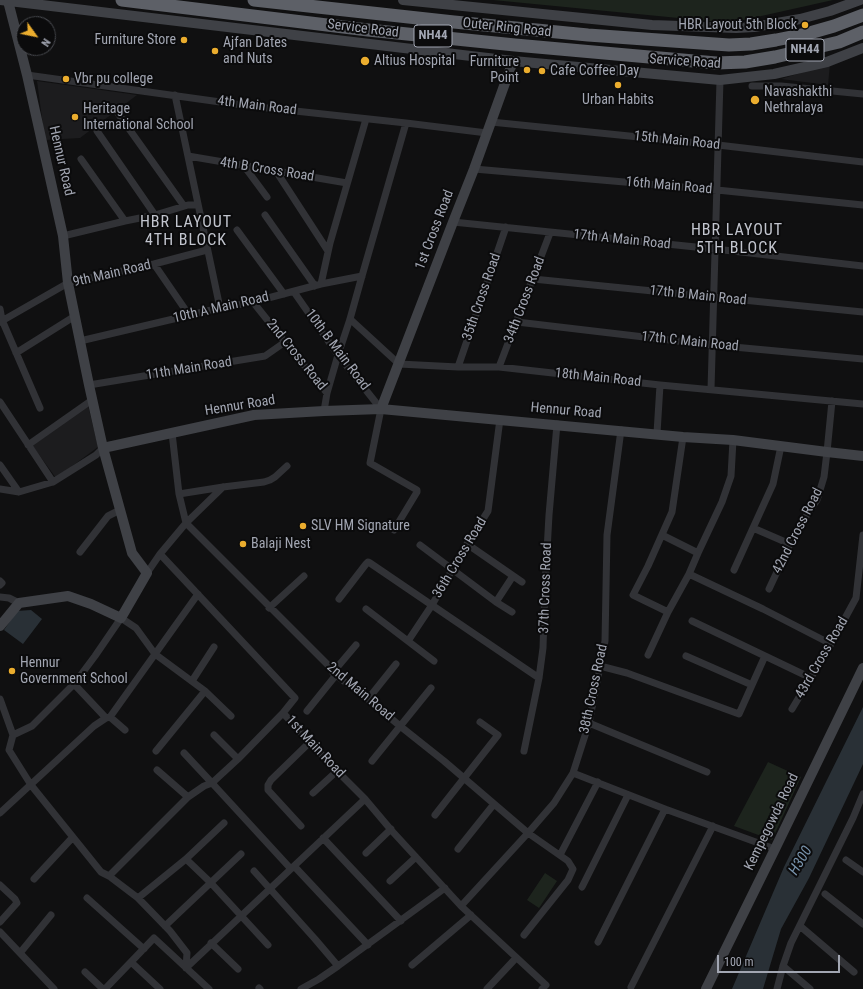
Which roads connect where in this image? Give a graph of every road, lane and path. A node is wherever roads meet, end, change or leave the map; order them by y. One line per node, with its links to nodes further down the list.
1 (122, 0): 8 (highway, Outer Ring Road / NH44)
2 (254, 0): 7 (highway, Outer Ring Road / NH44)
3 (404, 0): 6 (street)
4 (860, 0): 6 (street)
5 (4, 1): 10 (street, Service Road); 12 (street, Hennur Road)
6 (437, 2)
7 (863, 15)
8 (863, 32)
9 (863, 48): 11 (street, Service Road)
10 (514, 61): 13 (street, Service Road); 20 (street, 1st Cross Road)
11 (774, 74): 13 (street, Service Road); 15 (street)
12 (27, 75): 17 (street, 4th Main Road); 44 (street, Hennur Road)
13 (720, 80): 24 (street)
14 (752, 86): 15 (street)
15 (781, 86): 16 (street)
16 (863, 94)
17 (175, 95): 19 (street, 4th Main Road); 25 (street)
18 (117, 112): 36 (street)
19 (366, 118): 21 (street, 4th Main Road); 31 (street)
20 (491, 122): 23 (street, 1st Cross Road); 24 (street, 15th Main Road)
21 (406, 123): 23 (street, 4th Main Road); 50 (street)
22 (97, 131): 37 (street)
23 (487, 133): 29 (street, 1st Cross Road)
24 (718, 145): 27 (street, 15th Main Road); 32 (street)
25 (188, 156): 28 (street, 4th B Cross Road); 34 (street)
26 (81, 159): 39 (street)
27 (863, 162)
28 (244, 166): 30 (street, 4th B Cross Road); 33 (street)
29 (474, 169): 32 (street, 16th Main Road); 40 (street, 1st Cross Road)
30 (276, 171): 31 (street, 4th B Cross Road); 47 (street)
31 (347, 183): 47 (street)
32 (717, 190): 35 (street, 16th Main Road); 45 (street)
33 (267, 197)
34 (198, 205): 36 (street); 46 (street)
35 (863, 205)
36 (184, 206): 37 (street)
37 (155, 215): 39 (street)
38 (265, 215): 53 (street)
39 (125, 220): 44 (street)
40 (453, 222): 41 (street, 17th A Main Road); 72 (street, 1st Cross Road)
41 (506, 228): 43 (street, 17th A Main Road); 73 (street, 35th Cross Road)
42 (237, 230): 55 (street)
43 (550, 233): 45 (street, 17th A Main Road); 51 (street, 34th Cross Road)
44 (63, 236): 52 (street, Hennur Road)
45 (715, 249): 49 (street, 17th A Main Road); 56 (street)
46 (207, 250): 48 (street, 9th Main Road); 58 (street)
47 (328, 251): 53 (street)
48 (154, 264): 52 (street, 9th Main Road); 61 (street)
49 (863, 266)
50 (362, 276): 53 (street, 10th A Main Road); 63 (street)
51 (533, 279): 56 (street, 17th B Main Road); 65 (street, 34th Cross Road)
52 (68, 283): 62 (street, Hennur Road); 64 (street, 9th Main Road)
53 (318, 285): 54 (street, 10th A Main Road)
54 (294, 292): 55 (street, 10th A Main Road); 70 (street, 10th B Main Road)
55 (284, 294): 57 (street, 10th A Main Road)
56 (714, 297): 60 (street, 17th B Main Road); 68 (street)
57 (253, 302): 58 (street, 10th A Main Road); 67 (street, 2nd Cross Road)
58 (220, 308): 61 (street, 10th A Main Road)
59 (0, 309): 64 (street)
60 (863, 312)
61 (189, 315): 66 (street, 10th A Main Road)
62 (75, 316): 66 (street, Hennur Road); 69 (street)
63 (350, 319): 70 (street); 72 (street)
64 (1, 321): 69 (street)
65 (516, 322): 68 (street, 17th C Main Road); 74 (street, 34th Cross Road)
66 (80, 341): 76 (street, Hennur Road)
67 (285, 342): 76 (street, 11th Main Road); 78 (street, 2nd Cross Road)
68 (712, 345): 71 (street, 17th C Main Road); 77 (street)
69 (16, 353): 83 (street)
70 (338, 355): 78 (street); 84 (street, 10th B Main Road)
71 (863, 359)
72 (399, 364): 73 (street, 18th Main Road); 84 (street, 1st Cross Road)
73 (458, 367): 74 (street, 18th Main Road)
74 (499, 367): 75 (street, 18th Main Road)
75 (660, 384): 77 (street, 18th Main Road); 90 (street)
76 (89, 386): 79 (street, Hennur Road)
77 (711, 389): 80 (street, 18th Main Road)
78 (327, 393): 85 (street, 2nd Cross Road)
79 (92, 400): 93 (street); 95 (street, Hennur Road)
80 (832, 401): 82 (street, 18th Main Road); 96 (street, 42nd Cross Road)
81 (0, 402): 93 (street)
82 (863, 404)
83 (40, 408)
84 (381, 408): 85 (street, Hennur Road); 86 (street, Hennur Road); 108 (street)
85 (324, 411): 89 (street, Hennur Road)
86 (500, 420): 87 (street, Hennur Road); 111 (street, 36th Cross Road)
87 (557, 424): 88 (street, Hennur Road); 153 (street, 37th Cross Road)
88 (621, 430): 90 (street, Hennur Road); 150 (street, 38th Cross Road)
89 (172, 433): 95 (street, Hennur Road); 104 (street)
90 (657, 434): 91 (street, Hennur Road)
91 (683, 436): 92 (street, Hennur Road); 110 (street)
92 (733, 440): 94 (street, Hennur Road); 115 (street)
93 (28, 445): 100 (street)
94 (781, 446): 96 (street, Hennur Road); 107 (street)
95 (102, 448): 100 (street); 105 (street)
96 (828, 452): 97 (street, Hennur Road); 112 (street, 42nd Cross Road)
97 (863, 456)
98 (0, 465): 103 (street)
99 (287, 466): 101 (street)
100 (53, 482): 103 (street)
101 (223, 486): 104 (street); 106 (street)
102 (0, 489): 103 (street)
103 (19, 492)
104 (180, 494): 106 (street)
105 (120, 510): 114 (street); 119 (street)
106 (186, 523): 116 (street); 133 (street, 2nd Main Road)
107 (753, 528): 112 (street); 117 (street)
108 (394, 530)
109 (863, 535): 141 (street, 43rd Cross Road)
110 (662, 536): 115 (street); 136 (street)
111 (467, 544): 118 (street, 36th Cross Road); 122 (street)
112 (790, 544): 126 (street, 42nd Cross Road)
113 (420, 545): 118 (street)
114 (80, 552)
115 (698, 553): 120 (street)
116 (160, 554): 119 (street); 127 (street, 1st Main Road)
117 (734, 570)
118 (453, 571): 130 (street); 132 (street, 36th Cross Road)
119 (147, 573): 137 (street)
120 (689, 574): 136 (street); 141 (street)
121 (304, 576): 133 (street)
122 (513, 576): 124 (street); 130 (street)
123 (0, 581): 125 (street)
124 (522, 582)
125 (0, 585)
126 (769, 589)
127 (198, 594): 144 (street); 164 (street, 1st Main Road)
128 (0, 597): 131 (street)
129 (339, 599): 132 (street)
130 (496, 602): 135 (street)
131 (19, 603): 137 (street); 139 (street)
132 (432, 605): 140 (street, 36th Cross Road); 153 (street)
133 (270, 608): 152 (street, 2nd Main Road)
134 (366, 609): 140 (street)
135 (512, 612)
136 (668, 612): 145 (street)
137 (121, 618): 144 (street); 156 (street)
138 (692, 621): 147 (street)
139 (0, 626)
140 (408, 641): 148 (street)
141 (831, 644): 154 (street, 43rd Cross Road)
142 (356, 645): 152 (street)
143 (214, 647): 155 (street)
144 (155, 654): 155 (street); 166 (street)
145 (648, 655)
146 (686, 656): 157 (street)
147 (765, 656): 154 (street); 157 (street)
148 (434, 661)
149 (396, 664): 161 (street)
150 (600, 666): 157 (street); 168 (street, 38th Cross Road)
151 (863, 668): 204 (street, Kempegowda Road)
152 (335, 673): 161 (street, 2nd Main Road); 163 (street)
153 (539, 678): 175 (street, 37th Cross Road)
154 (811, 678): 162 (street, 43rd Cross Road)
155 (192, 681): 159 (street)
156 (74, 684): 166 (street); 171 (street)
157 (752, 685)
158 (431, 688): 169 (street)
159 (205, 691): 165 (street); 174 (street)
160 (0, 699): 171 (street)
161 (368, 699): 169 (street, 2nd Main Road)
162 (792, 709)
163 (307, 711)
164 (283, 713): 173 (street, 1st Main Road); 177 (street)
165 (231, 716)
166 (108, 717): 170 (street); 186 (street)
167 (480, 722): 183 (street)
168 (589, 723): 181 (street); 182 (street, 38th Cross Road)
169 (400, 726): 178 (street); 183 (street, 2nd Main Road)
170 (125, 730)
171 (13, 735): 186 (street)
172 (214, 735): 177 (street)
173 (310, 742): 180 (street, 1st Main Road); 197 (street)
174 (156, 751)
175 (524, 751)
176 (184, 753): 185 (street)
177 (238, 759): 185 (street)
178 (372, 761)
179 (157, 770): 190 (street)
180 (337, 771): 187 (street); 191 (street, 1st Main Road)
181 (707, 772)
182 (573, 773): 184 (street); 200 (street, 38th Cross Road)
183 (464, 778): 192 (street, 2nd Main Road); 195 (street)
184 (598, 782): 189 (street); 207 (street)
185 (212, 783): 190 (street); 211 (street)
186 (31, 785): 194 (street); 201 (street)
187 (313, 793)
188 (863, 794): 233 (street)
189 (628, 795): 193 (street); 219 (street)
190 (188, 797): 214 (street)
191 (365, 799): 199 (street, 1st Main Road); 202 (street)
192 (494, 804): 200 (street, 2nd Main Road); 203 (street)
193 (665, 809): 198 (street); 236 (street)
194 (0, 813)
195 (435, 815)
196 (224, 823): 209 (street)
197 (301, 826)
198 (713, 826): 204 (street); 251 (street)
199 (391, 829): 205 (street); 208 (street, 1st Main Road)
200 (528, 833): 207 (street, 2nd Main Road); 225 (street, 38th Cross Road)
201 (73, 837): 214 (street); 215 (street)
202 (323, 838): 211 (street); 229 (street)
203 (458, 848)
204 (775, 849): 259 (street, Kempegowda Road)
205 (366, 853)
206 (241, 854): 217 (street)
207 (560, 855): 235 (street, 2nd Main Road)
208 (416, 857): 216 (street); 220 (street, 1st Main Road)
209 (186, 859): 217 (street); 224 (street)
210 (846, 860): 213 (street)
211 (292, 868): 221 (street); 239 (street)
212 (254, 871): 221 (street)
213 (863, 872)
214 (109, 876): 224 (street)
215 (34, 879)
216 (390, 881)
217 (210, 882): 228 (street); 232 (street)
218 (0, 885): 230 (street)
219 (582, 887)
220 (445, 888): 225 (street, 1st Main Road); 229 (street)
221 (270, 889): 228 (street); 245 (street)
222 (825, 894): 231 (street)
223 (87, 898): 240 (street)
224 (138, 898): 232 (street)
225 (461, 906): 227 (street, 1st Main Road)
226 (50, 915): 241 (street)
227 (471, 915): 242 (street, 1st Main Road); 244 (street)
228 (241, 916): 237 (street); 238 (street)
229 (401, 921): 239 (street)
230 (0, 922)
231 (863, 924)
232 (165, 926): 247 (street)
233 (800, 926): 246 (street); 250 (street)
234 (0, 932): 241 (street)
235 (524, 935)
236 (598, 942)
237 (211, 943): 247 (street); 248 (street)
238 (268, 945)
239 (368, 945): 245 (street)
240 (144, 949): 243 (street); 247 (street)
241 (20, 953): 252 (street)
242 (516, 958): 257 (street); 258 (street, 1st Main Road)
243 (131, 962): 253 (street); 254 (street)
244 (412, 965)
245 (338, 966): 256 (street)
246 (783, 966): 260 (street); 261 (street)
247 (186, 968): 255 (street)
248 (238, 969)
249 (85, 972): 253 (street)
250 (854, 972)
251 (631, 987)
252 (54, 989)
253 (104, 989)
254 (160, 989)
255 (209, 989)
256 (301, 989)
257 (487, 989)
258 (542, 989)
259 (706, 989)
260 (777, 989)
261 (810, 989)

